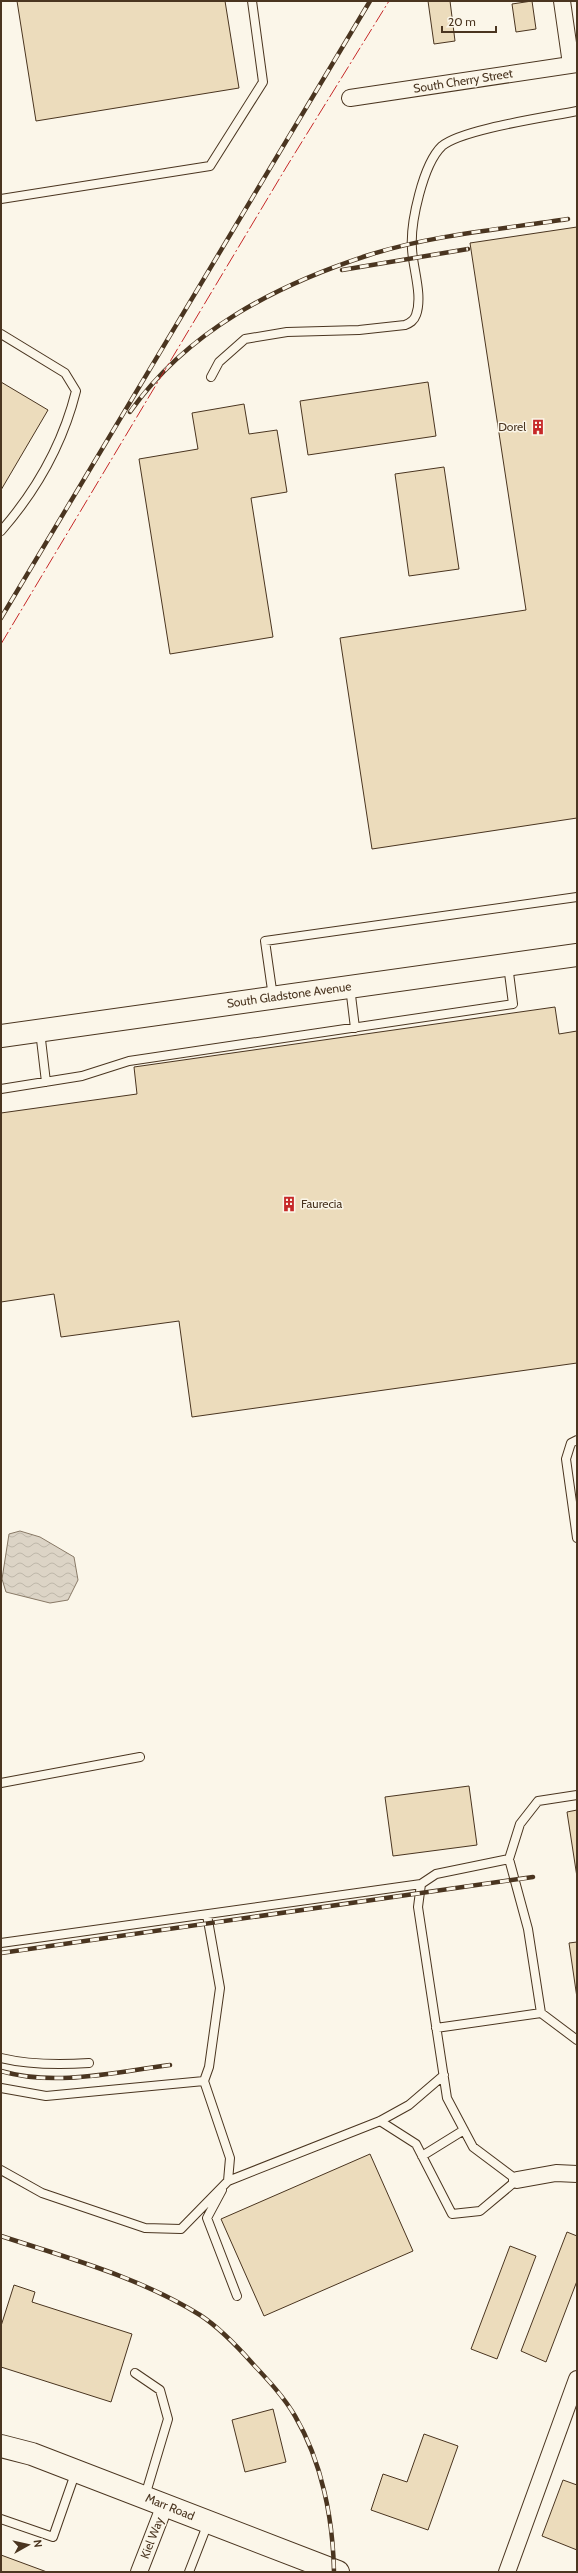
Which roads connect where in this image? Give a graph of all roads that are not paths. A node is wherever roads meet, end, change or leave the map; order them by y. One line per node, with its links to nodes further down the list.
1 (252, 1): 6 (lane)
2 (562, 1): 3 (street)
3 (574, 64): 4 (street, South Cherry Street)
4 (350, 98)
5 (577, 112): 8 (lane)
6 (1, 199)
7 (1, 334): 9 (lane)
8 (211, 377)
9 (1, 531)
10 (577, 897): 14 (lane)
11 (577, 954): 12 (street, South Gladstone Avenue)
12 (508, 964): 13 (street, South Gladstone Avenue); 15 (lane)
13 (350, 986): 14 (street, South Gladstone Avenue); 15 (lane)
14 (273, 998): 16 (street, South Gladstone Avenue)
15 (355, 1028): 18 (lane)
16 (40, 1031): 17 (street, South Gladstone Avenue); 18 (lane)
17 (1, 1036)
18 (46, 1082): 19 (lane)
19 (1, 1089)
20 (577, 1440): 21 (lane)
21 (577, 1538)
22 (140, 1757): 23 (lane)
23 (1, 1783)
24 (577, 1795): 25 (lane)
25 (509, 1859): 26 (lane); 29 (lane)
26 (421, 1884): 27 (lane); 30 (lane)
27 (207, 1914): 28 (lane); 35 (lane)
28 (1, 1943)
29 (541, 2013): 30 (lane); 31 (lane)
30 (436, 2028): 34 (lane)
31 (577, 2040)
32 (1, 2058): 33 (lane)
33 (89, 2063)
34 (444, 2075): 37 (lane); 38 (lane)
35 (204, 2081): 36 (lane); 43 (lane)
36 (1, 2088)
37 (380, 2121): 39 (lane); 43 (lane)
38 (464, 2130): 39 (lane); 42 (lane)
39 (422, 2156): 42 (lane)
40 (1, 2170): 43 (lane)
41 (577, 2174): 42 (street)
42 (517, 2180)
43 (228, 2181): 44 (lane)
44 (237, 2296)
45 (134, 2373): 49 (lane)
46 (577, 2379): 55 (street)
47 (1, 2446): 48 (street, Marr Road)
48 (76, 2471): 49 (street, Marr Road); 50 (lane)
49 (155, 2501): 51 (street, Marr Road); 52 (street, Kiel Way)
50 (1, 2518)
51 (208, 2522): 53 (lane); 54 (street, Marr Road)
52 (139, 2572)
53 (189, 2572)
54 (338, 2572)
55 (507, 2572)

